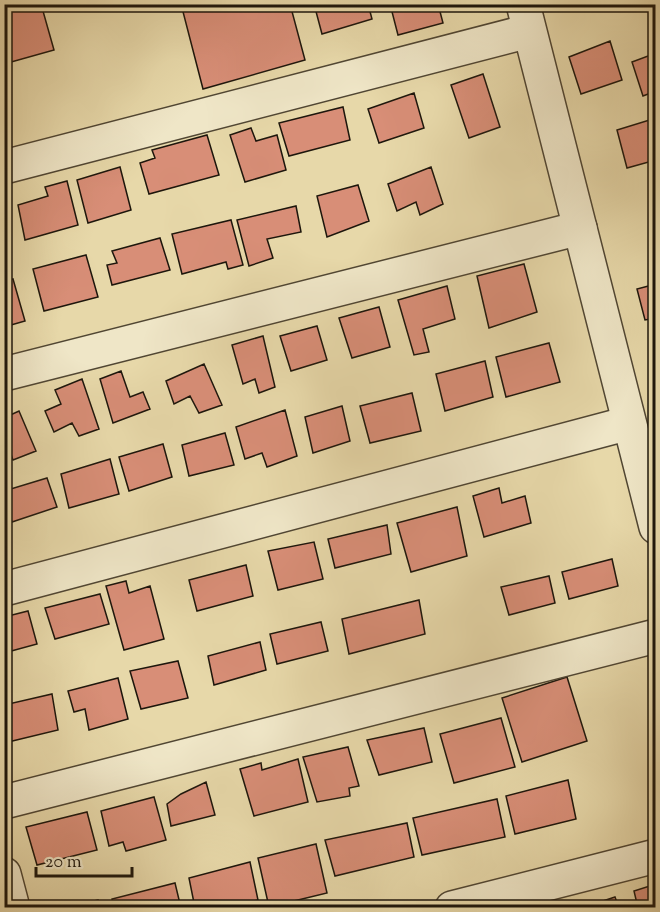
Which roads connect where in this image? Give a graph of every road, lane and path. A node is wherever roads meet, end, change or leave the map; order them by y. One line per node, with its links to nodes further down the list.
1 (526, 18): 2 (street); 3 (street)
2 (4, 167)
3 (580, 228): 4 (street); 5 (street)
4 (4, 374)
5 (629, 423): 6 (street); 7 (street)
6 (656, 527)
7 (4, 589)
8 (656, 636): 9 (street)
9 (4, 802)
10 (656, 856): 13 (street)
11 (4, 874): 12 (street)
12 (13, 908)
13 (452, 908)

